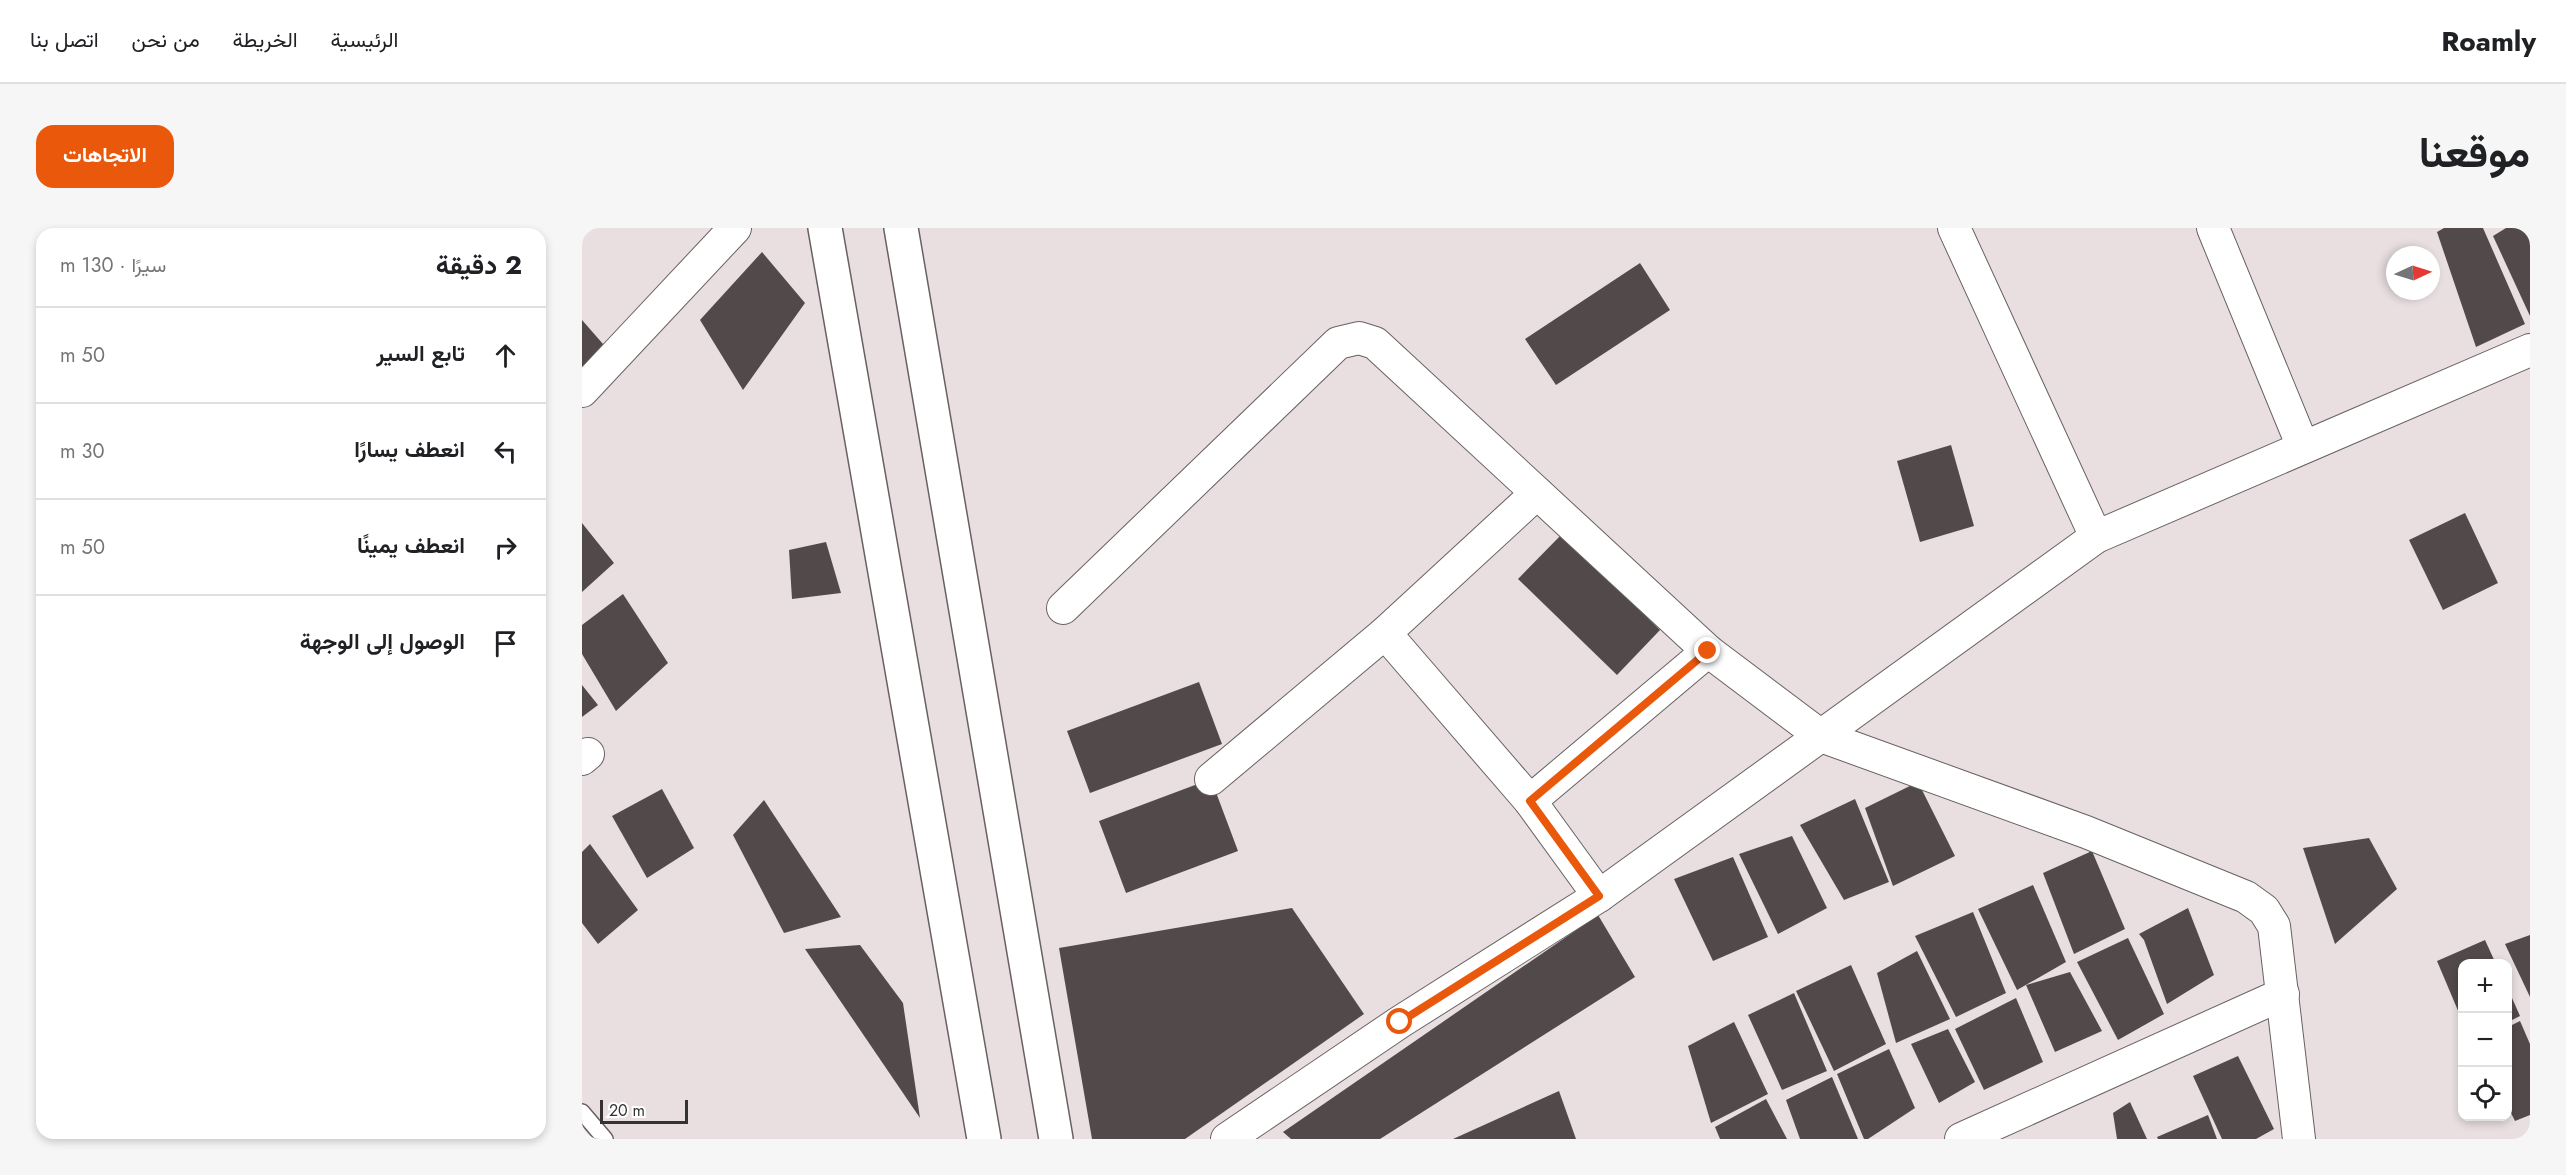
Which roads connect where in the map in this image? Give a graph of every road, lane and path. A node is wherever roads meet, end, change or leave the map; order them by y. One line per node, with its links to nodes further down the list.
1 (735, 228): 7 (street)
2 (825, 228): 21 (main road)
3 (901, 228): 22 (main road)
4 (1954, 228): 10 (street)
5 (2213, 228): 8 (street)
6 (2530, 350): 8 (street)
7 (582, 392)
8 (2303, 447): 10 (street)
9 (1537, 493): 11 (street); 12 (street); 13 (street)
10 (2096, 537): 14 (street)
11 (1063, 608)
12 (1385, 633): 15 (street); 16 (street)
13 (1708, 651): 14 (street); 16 (street)
14 (1821, 736): 17 (street); 18 (street)
15 (1211, 780)
16 (1530, 801): 17 (street)
17 (1599, 896): 23 (street)
18 (2283, 994): 24 (street); 25 (street)
19 (582, 1112): 20 (lane)
20 (605, 1139)
21 (984, 1139)
22 (1056, 1139)
23 (1227, 1139)
24 (1961, 1139)
25 (2299, 1139)

